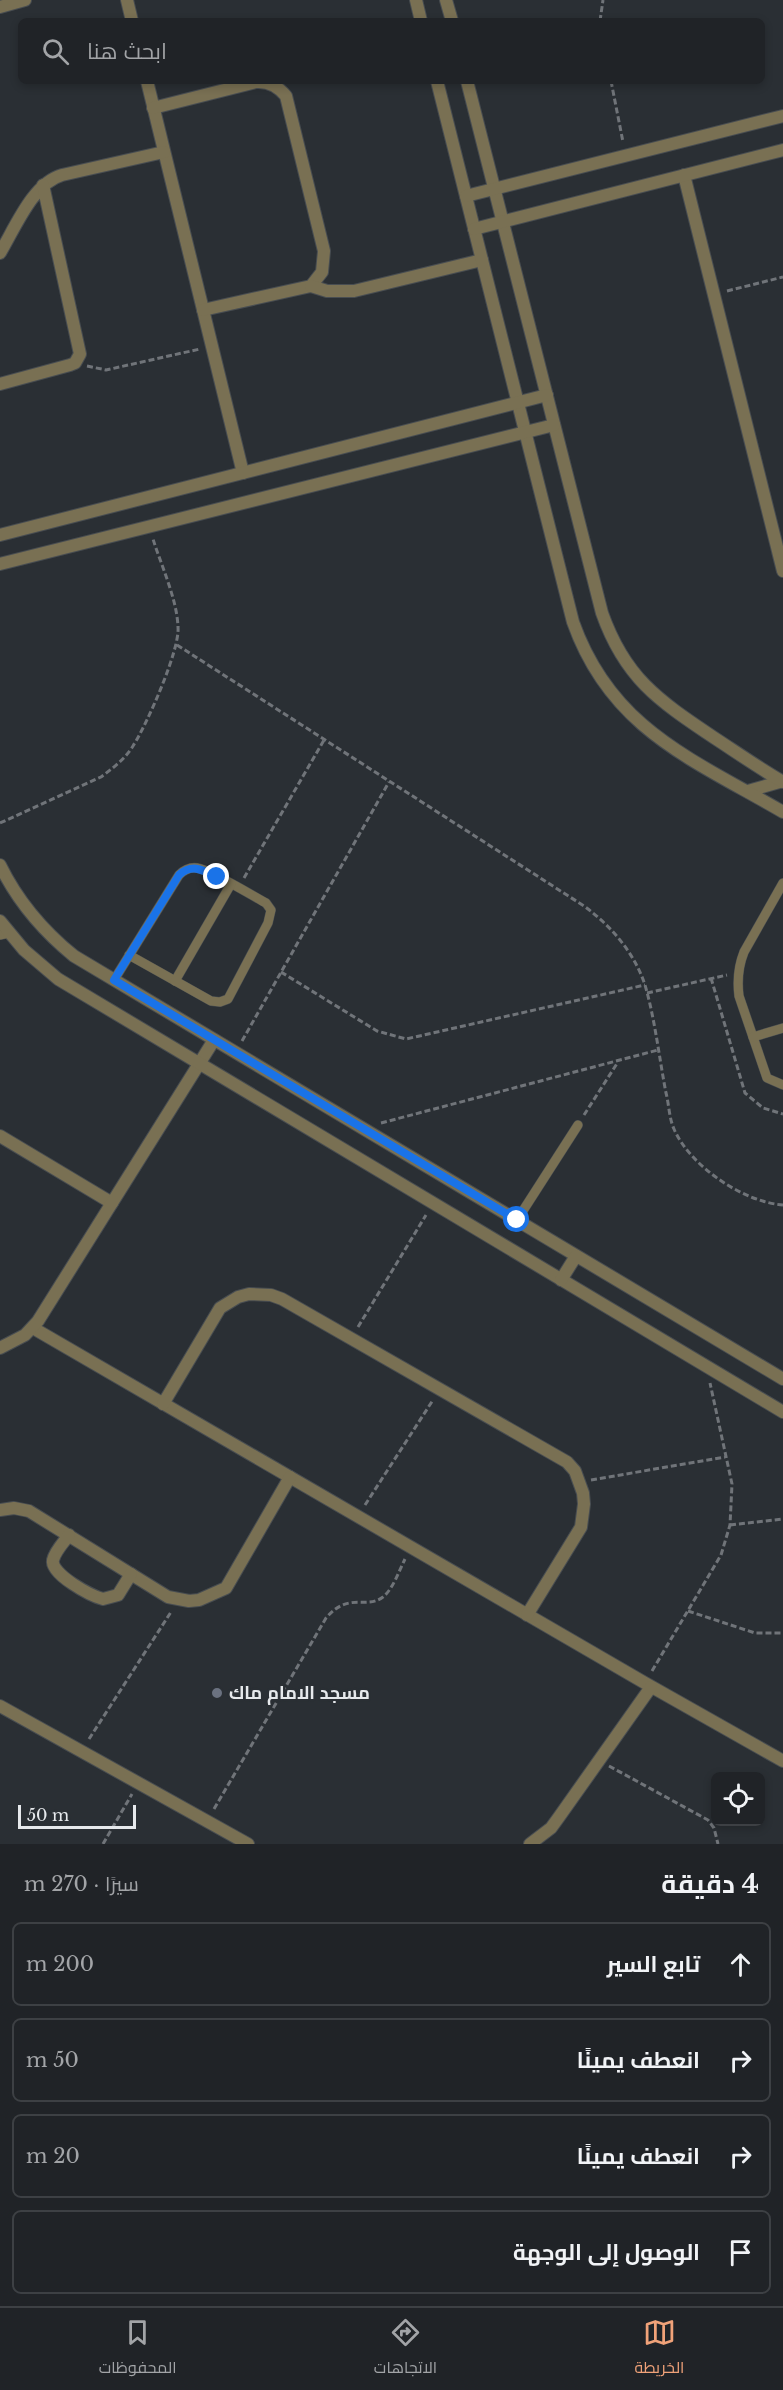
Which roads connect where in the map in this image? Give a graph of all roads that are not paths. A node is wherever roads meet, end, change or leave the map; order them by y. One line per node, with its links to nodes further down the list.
1 (25, 0): 5 (street)
2 (126, 0): 6 (street)
3 (416, 0): 7 (street)
4 (447, 0): 8 (street)
5 (0, 7)
6 (131, 18)
7 (420, 18)
8 (451, 18)
9 (148, 84): 14 (street)
10 (248, 84): 14 (street)
11 (279, 84): 26 (street)
12 (437, 84): 21 (street)
13 (468, 84): 20 (street)
14 (153, 108): 17 (street)
15 (783, 116): 20 (street)
16 (783, 150): 18 (street)
17 (164, 152): 19 (street); 27 (street)
18 (684, 175): 22 (street); 36 (street)
19 (43, 185): 24 (street); 28 (street)
20 (495, 189): 21 (street); 22 (street)
21 (465, 196): 23 (street)
22 (503, 221): 23 (street); 29 (street)
23 (474, 229): 25 (street)
24 (0, 253)
25 (482, 260): 26 (street); 30 (street)
26 (310, 286): 27 (street)
27 (203, 310): 33 (street)
28 (0, 384)
29 (547, 395): 30 (street); 31 (street)
30 (518, 403): 32 (street); 33 (street)
31 (554, 425): 32 (street); 37 (street)
32 (525, 432): 35 (street); 38 (street)
33 (243, 473): 34 (street)
34 (0, 535)
35 (0, 564)
36 (783, 571)
37 (782, 782): 38 (street)
38 (748, 791): 39 (street)
39 (783, 812)
40 (0, 865): 46 (street)
41 (783, 883): 49 (lane)
42 (235, 886): 45 (lane); 47 (lane); 47 (lane)
43 (0, 921): 44 (street)
44 (4, 934): 51 (street)
45 (129, 955): 46 (lane); 47 (lane)
46 (114, 980): 50 (street)
47 (175, 981)
48 (783, 1028): 49 (lane)
49 (753, 1036): 52 (lane)
50 (214, 1040): 51 (street); 56 (street)
51 (200, 1064): 55 (street); 58 (street)
52 (783, 1085)
53 (578, 1125): 56 (lane)
54 (0, 1136): 55 (street)
55 (112, 1203): 59 (street)
56 (517, 1220): 57 (street)
57 (576, 1256): 58 (street); 61 (street)
58 (561, 1280): 63 (street)
59 (33, 1328): 60 (street); 62 (street)
60 (0, 1348)
61 (783, 1379)
62 (163, 1404): 64 (street); 68 (street)
63 (783, 1412)
64 (290, 1477): 67 (street); 68 (street)
65 (0, 1510): 66 (street)
66 (69, 1535): 67 (street); 67 (street)
67 (131, 1574)
68 (527, 1615): 69 (street)
69 (648, 1685): 71 (street); 73 (street)
70 (0, 1707): 72 (street)
71 (783, 1761)
72 (248, 1844)
73 (530, 1844)

